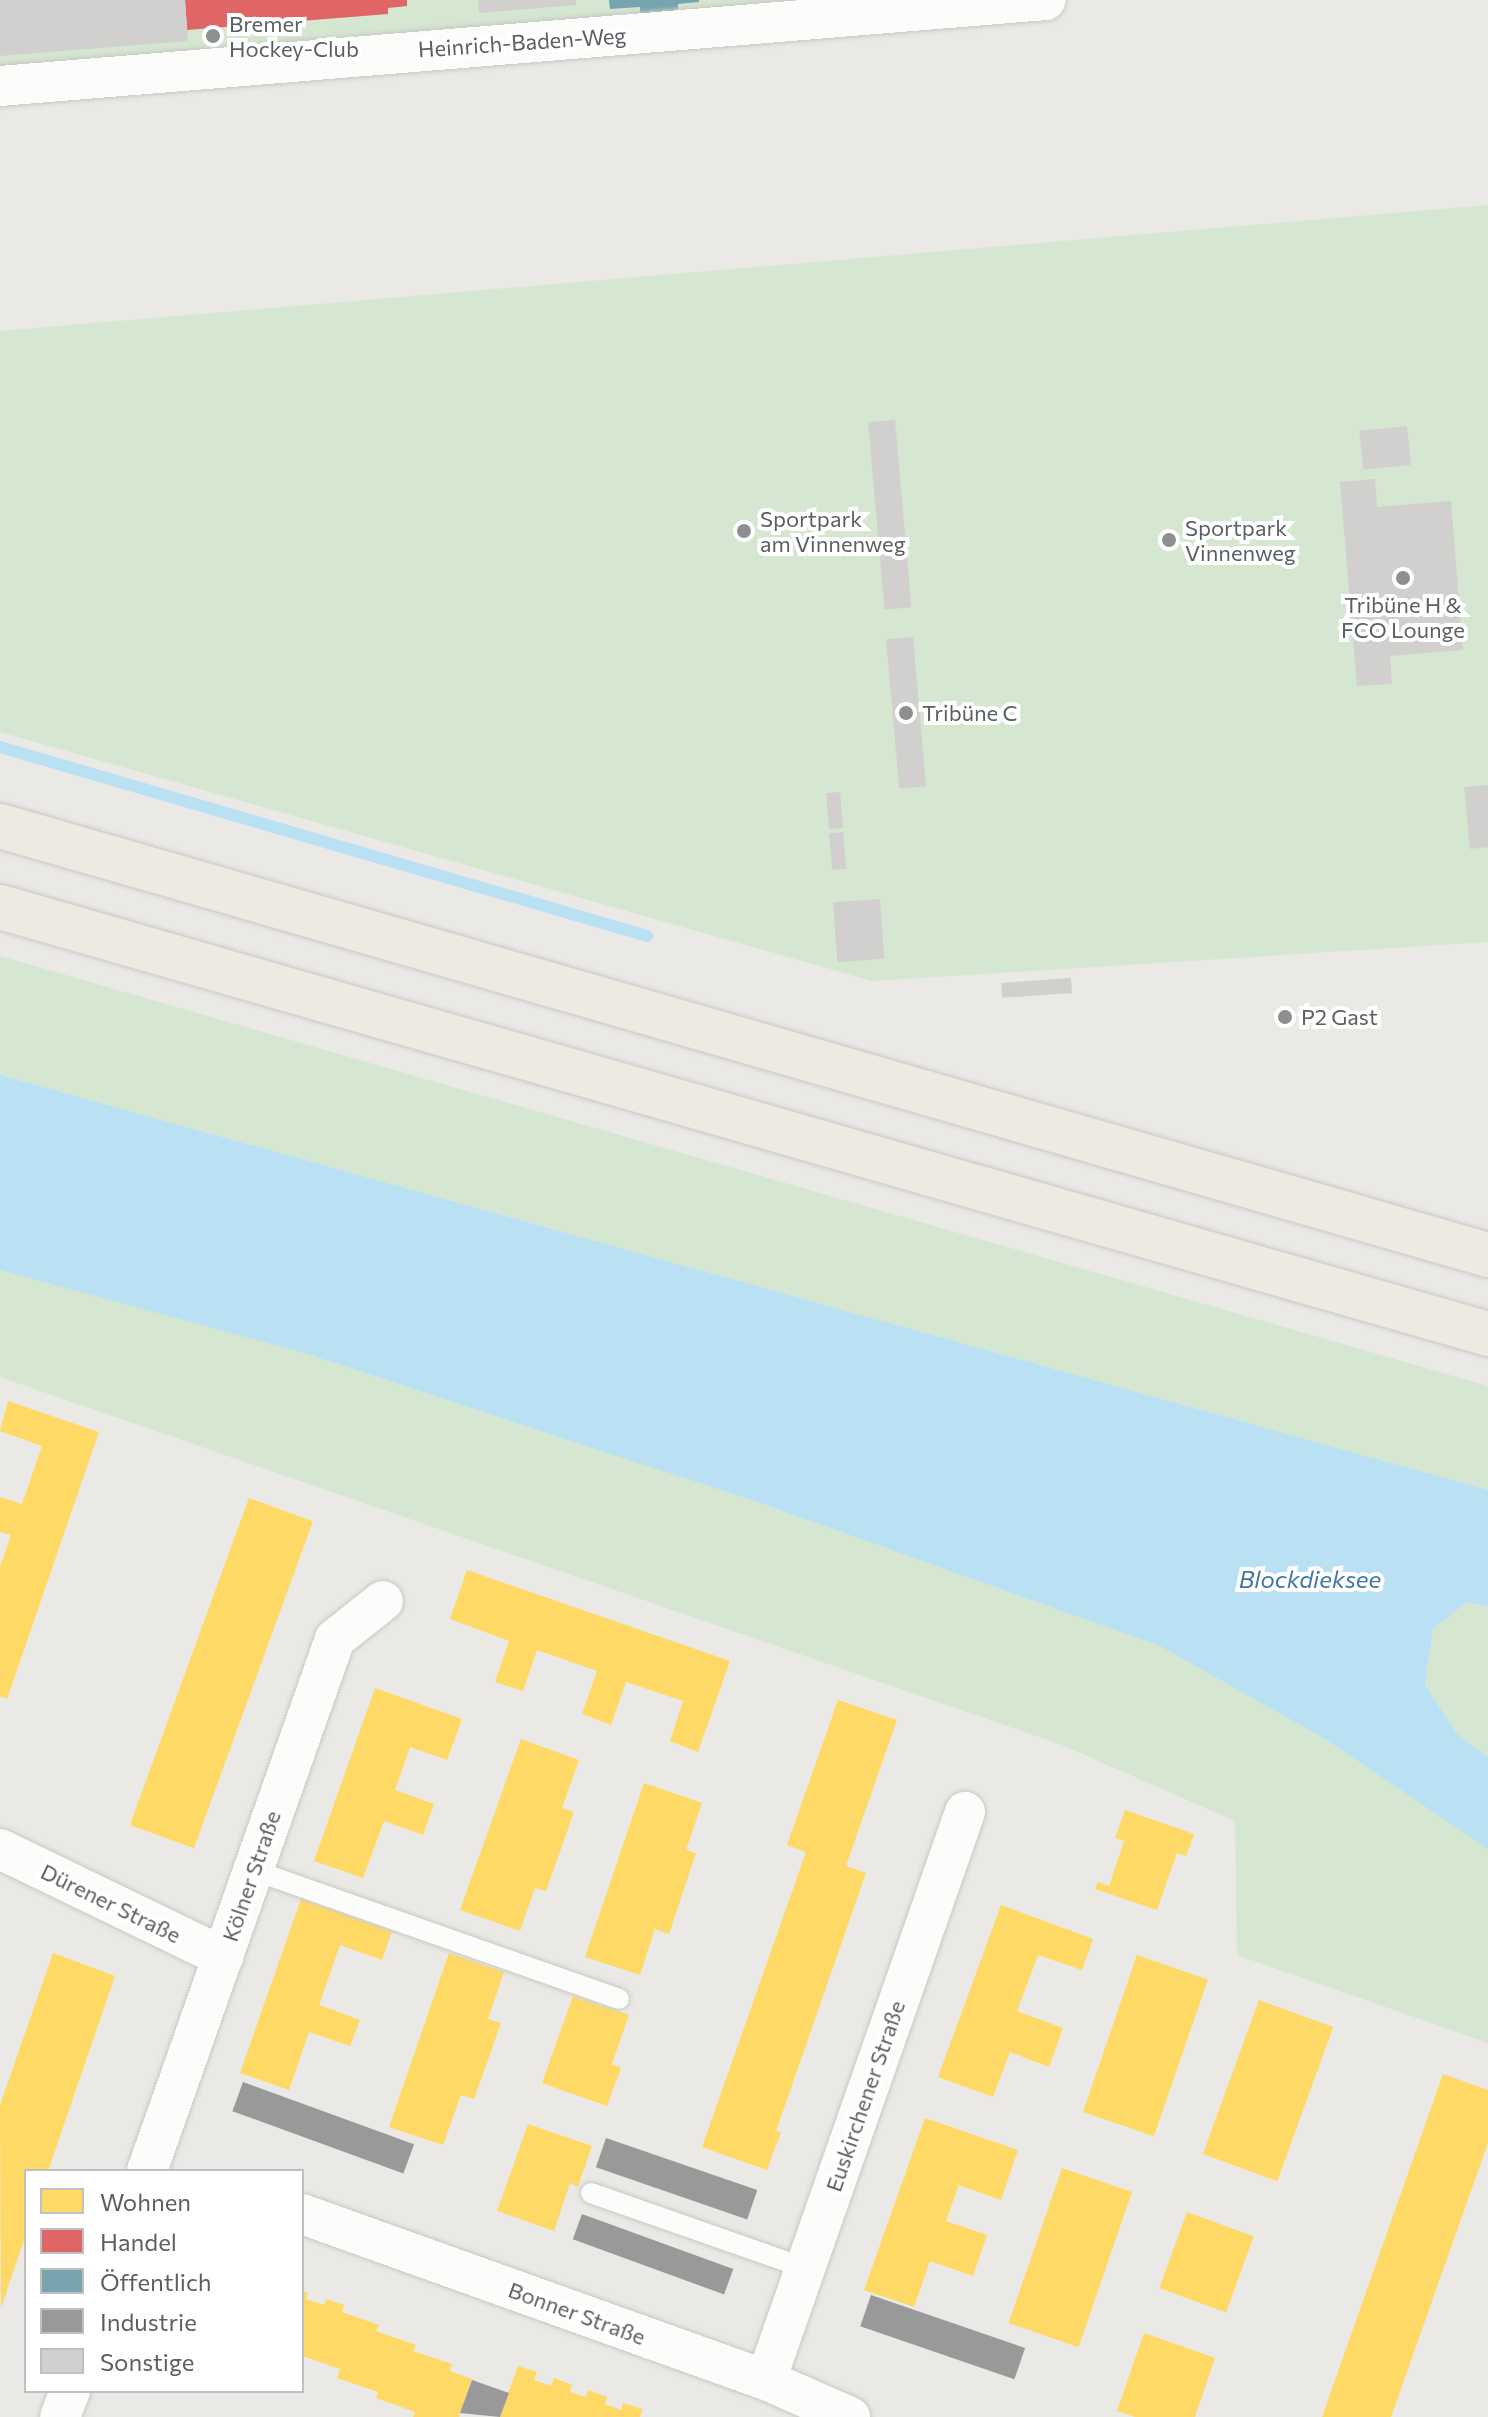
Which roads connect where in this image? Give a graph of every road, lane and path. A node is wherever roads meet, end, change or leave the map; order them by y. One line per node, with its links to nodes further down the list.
1 (1045, 0): 2 (street, Heinrich-Baden-Weg)
2 (0, 86)
3 (0, 826): 5 (highway)
4 (0, 907): 6 (highway)
5 (1488, 1255)
6 (1488, 1334)
7 (383, 1601): 10 (street, Kölner Straße)
8 (965, 1812): 16 (street, Euskirchener Straße)
9 (0, 1849): 11 (street, Dürener Straße)
10 (253, 1870): 11 (street, Kölner Straße); 12 (lane)
11 (223, 1957): 13 (street, Kölner Straße)
12 (619, 1999)
13 (159, 2168)
14 (591, 2193): 16 (lane)
15 (304, 2215): 17 (street, Bonner Straße)
16 (805, 2268): 17 (street, Euskirchener Straße)
17 (766, 2380): 20 (street, Bonner Straße)
18 (69, 2393): 19 (street)
19 (60, 2417)
20 (850, 2417)

